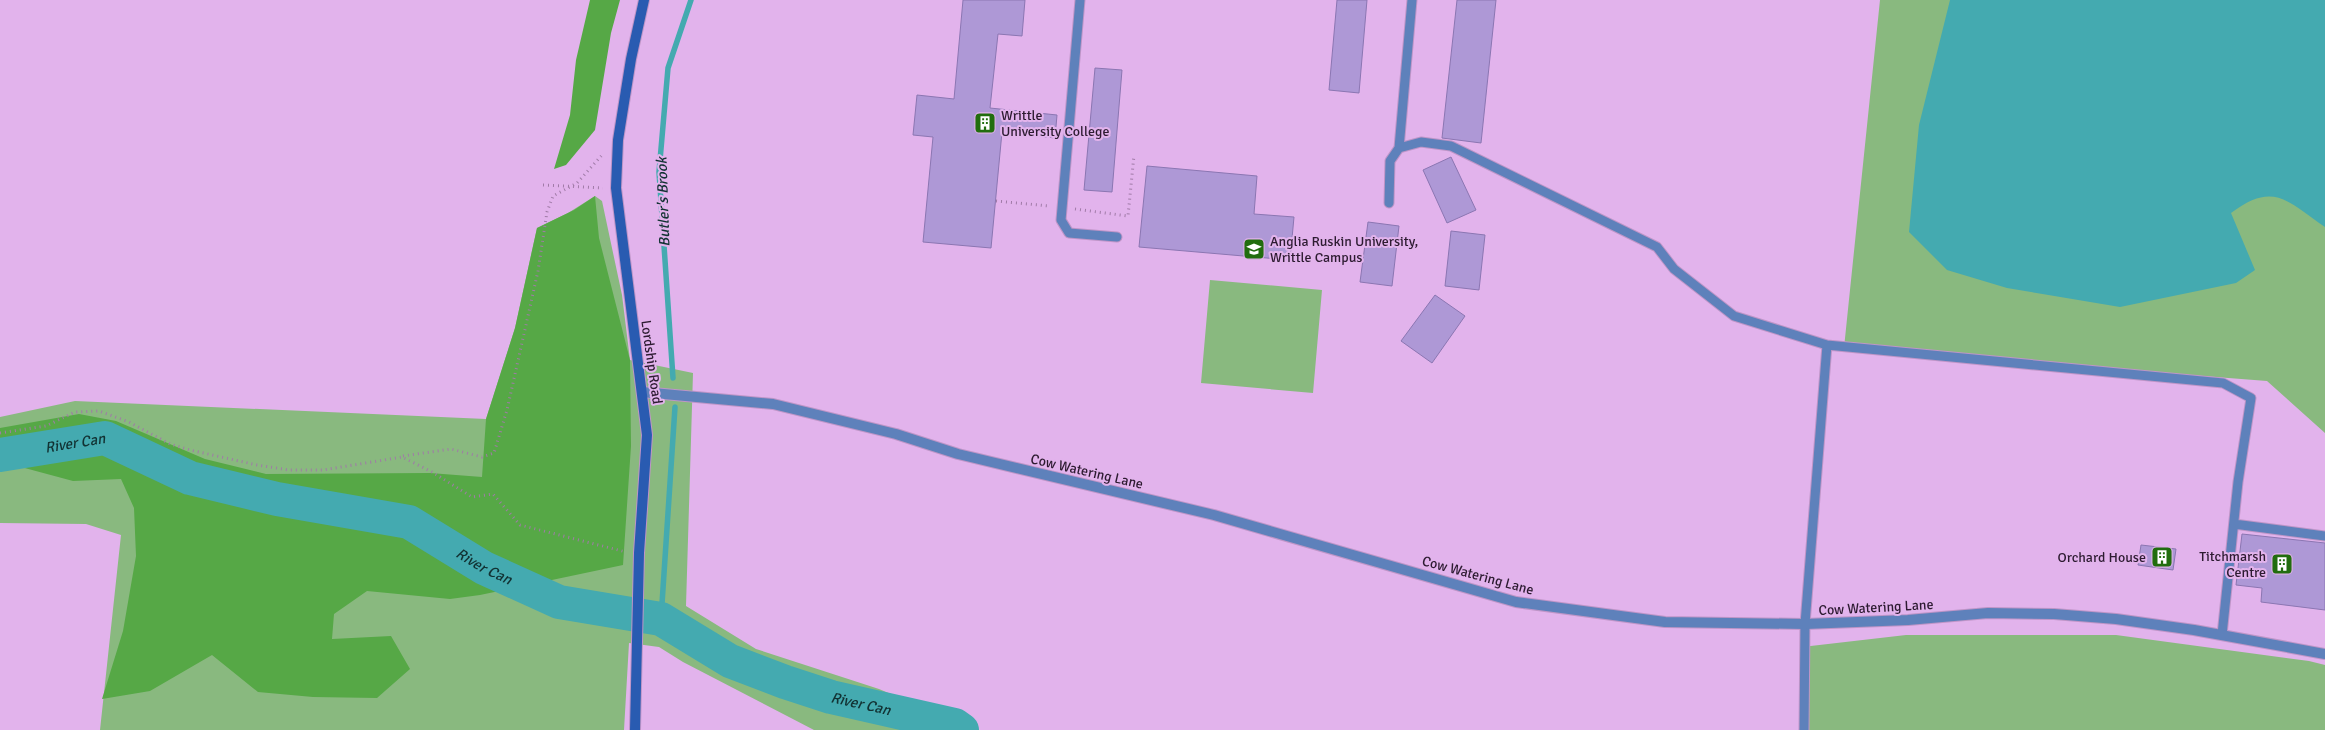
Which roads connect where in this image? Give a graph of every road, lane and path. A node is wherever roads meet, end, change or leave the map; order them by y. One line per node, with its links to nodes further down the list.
1 (644, 0): 4 (street, Lordship Road)
2 (1080, 0): 12 (lane)
3 (1412, 0): 5 (lane)
4 (618, 140): 8 (path); 9 (street, Lordship Road)
5 (1399, 148): 11 (lane); 14 (lane)
6 (1134, 155): 12 (path)
7 (543, 185): 8 (path)
8 (570, 187): 9 (path); 17 (path)
9 (616, 188): 15 (street, Lordship Road)
10 (996, 201): 12 (path)
11 (1389, 203)
12 (1062, 208): 13 (lane)
13 (1117, 237)
14 (1827, 345): 18 (lane); 21 (lane)
15 (642, 392): 20 (street, Lordship Road); 21 (street, Cow Watering Lane)
16 (0, 432): 17 (path)
17 (402, 457): 20 (path)
18 (2234, 524): 19 (lane); 22 (lane)
19 (2325, 536)
20 (639, 553): 24 (street, Lordship Road)
21 (1804, 624): 22 (street, Cow Watering Lane); 25 (lane)
22 (2222, 635): 23 (street, Cow Watering Lane)
23 (2325, 654)
24 (635, 730)
25 (1804, 730)

